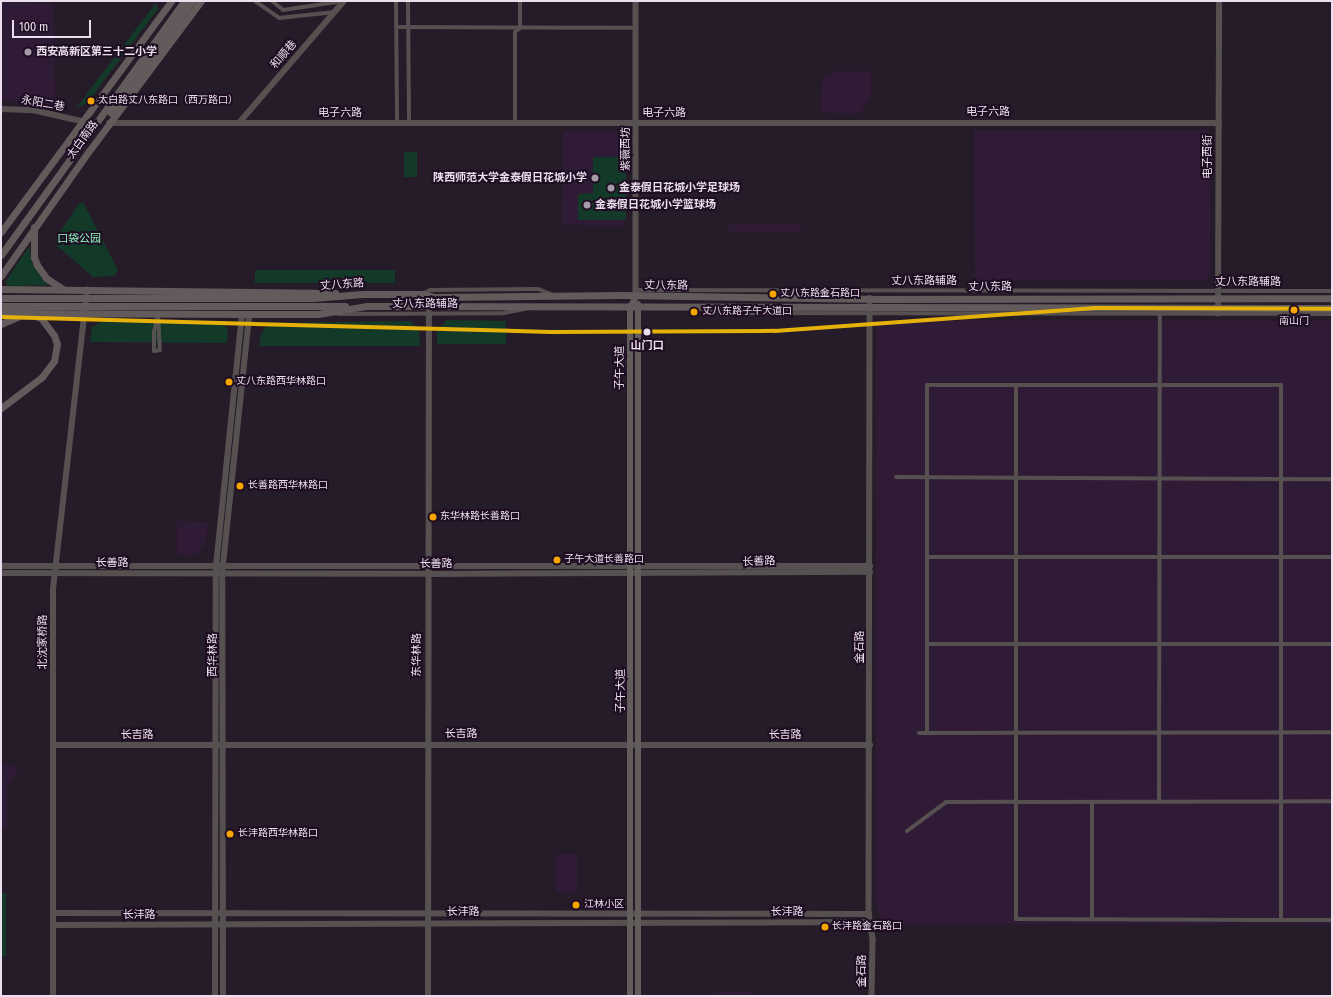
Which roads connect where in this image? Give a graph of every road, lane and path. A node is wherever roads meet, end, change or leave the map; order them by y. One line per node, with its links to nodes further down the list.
1 (171, 1): 13 (main road, 太白南路)
2 (184, 1): 30 (main road, 太白南路)
3 (192, 1): 31 (main road, 太白南路)
4 (201, 1): 21 (main road, 太白南路)
5 (255, 1): 14 (street)
6 (272, 1): 7 (street)
7 (344, 1): 14 (street, 和顺巷)
8 (396, 1): 15 (street)
9 (408, 1): 16 (street)
10 (520, 1): 17 (street)
11 (636, 1): 18 (street, 紫薇西坊)
12 (1219, 1): 27 (street, 电子西街)
13 (165, 5): 20 (main road, 太白南路)
14 (335, 12): 22 (street, 和顺巷)
15 (396, 27): 16 (street); 23 (street)
16 (408, 27): 17 (street); 24 (street)
17 (520, 28): 18 (street); 25 (street)
18 (636, 28): 26 (street, 紫薇西坊)
19 (1, 109): 20 (street, 永阳二巷)
20 (82, 121): 29 (main road, 太白南路)
21 (109, 123): 22 (street, 电子六路); 28 (main road, 太白南路)
22 (240, 123): 23 (street, 电子六路)
23 (397, 123): 24 (street, 电子六路)
24 (408, 123): 25 (street, 电子六路)
25 (515, 123): 26 (street, 电子六路)
26 (636, 123): 27 (street, 电子六路); 37 (street, 紫薇西坊)
27 (1218, 123): 40 (street, 电子西街)
28 (34, 226): 32 (main road, 太白南路); 34 (main road)
29 (1, 232)
30 (1, 256)
31 (1, 268)
32 (1, 276)
33 (1, 289): 34 (main road)
34 (64, 290): 35 (main road)
35 (87, 290): 38 (main road); 60 (street, 北沈家桥路)
36 (1332, 291): 40 (street, 丈八东路辅路)
37 (636, 293): 40 (street, 丈八东路辅路); 42 (main road, 丈八东路); 44 (main road, 丈八东路); 50 (main road, 子午大道); 51 (main road, 子午大道)
38 (362, 294): 39 (main road, 丈八东路); 46 (main road, 丈八东路)
39 (423, 294): 41 (main road, 丈八东路); 42 (street, 丈八东路辅路)
40 (1218, 294): 44 (main road, 丈八东路); 45 (main road, 丈八东路); 54 (street, 电子西街)
41 (434, 296): 42 (main road, 丈八东路); 48 (street)
42 (557, 296)
43 (1, 298): 46 (main road, 丈八东路, bridge)
44 (870, 298): 55 (street, 金石路)
45 (1332, 298)
46 (315, 302): 47 (main road, 丈八东路); 49 (main road, 丈八东路, bridge)
47 (367, 306): 48 (main road, 丈八东路); 62 (main road, 丈八东路)
48 (434, 306): 52 (main road, 丈八东路)
49 (1, 307): 68 (main road, bridge)
50 (630, 307): 51 (main road, 丈八东路); 52 (main road, 丈八东路); 80 (main road, 子午大道)
51 (638, 307): 55 (main road, 丈八东路); 81 (main road, 子午大道)
52 (532, 308): 59 (street, 丈八东路辅路)
53 (1332, 308): 54 (main road, 丈八东路)
54 (1218, 310): 56 (main road, 丈八东路); 63 (street)
55 (870, 311): 56 (main road, 丈八东路); 87 (street, 金石路)
56 (1160, 311): 67 (street)
57 (1, 313): 58 (main road, 丈八东路)
58 (28, 313): 60 (main road, 丈八东路); 65 (main road)
59 (429, 313): 62 (street, 丈八东路辅路); 86 (street, 东华林路)
60 (86, 314): 61 (main road, 丈八东路); 83 (street, 北沈家桥路)
61 (158, 314): 61 (street); 64 (main road, 丈八东路)
62 (318, 314): 64 (main road, 丈八东路)
63 (1332, 314)
64 (246, 315): 84 (street, 西华林路); 85 (street, 西华林路)
65 (1, 324)
66 (1016, 385): 67 (street); 70 (street); 73 (street)
67 (1160, 385): 71 (street); 72 (street)
68 (1, 408)
69 (896, 477): 70 (street)
70 (927, 478): 73 (street); 75 (street)
71 (1160, 478): 72 (street); 73 (street); 77 (street)
72 (1281, 478): 74 (street); 78 (street)
73 (1016, 479): 76 (street)
74 (1332, 479)
75 (927, 557): 76 (street); 95 (street)
76 (1016, 557): 77 (street); 96 (street)
77 (1160, 557): 78 (street); 97 (street)
78 (1280, 557): 79 (street); 98 (street)
79 (1332, 557)
80 (630, 565): 81 (street, 长善路); 86 (street, 长善路); 93 (main road, 子午大道)
81 (638, 565): 87 (street, 长善路); 94 (main road, 子午大道)
82 (1, 566): 83 (street, 长善路)
83 (54, 566): 84 (street, 长善路); 89 (street, 北沈家桥路)
84 (216, 566): 85 (street, 长善路); 90 (street, 西华林路)
85 (224, 566): 86 (street, 长善路); 91 (street, 西华林路)
86 (428, 566): 92 (street, 东华林路)
87 (870, 569): 94 (street, 长善路); 112 (street, 金石路)
88 (1, 573): 89 (street, 长善路)
89 (54, 573): 90 (street, 长善路); 107 (street, 北沈家桥路)
90 (216, 574): 91 (street, 长善路); 108 (street, 西华林路)
91 (222, 574): 92 (street, 长善路); 109 (street, 西华林路)
92 (428, 574): 93 (street, 长善路); 106 (street, 东华林路)
93 (631, 574): 94 (street, 长善路); 110 (main road, 子午大道)
94 (639, 574): 111 (main road, 子午大道)
95 (927, 644): 96 (street); 103 (street)
96 (1016, 644): 97 (street); 105 (street)
97 (1160, 644): 98 (street); 104 (street)
98 (1281, 644): 99 (street); 100 (street)
99 (1332, 644)
100 (1282, 732): 101 (street); 104 (street); 113 (street)
101 (1332, 732)
102 (919, 733): 103 (street)
103 (927, 733): 105 (street)
104 (1160, 733): 105 (street); 117 (street)
105 (1016, 734): 115 (street)
106 (427, 744): 109 (street, 长吉路); 110 (street, 长吉路); 123 (street, 东华林路)
107 (53, 745): 108 (street, 长吉路); 121 (street, 北沈家桥路)
108 (214, 745): 109 (street, 长吉路); 119 (street, 西华林路)
109 (223, 745): 120 (street, 西华林路)
110 (631, 745): 111 (street, 长吉路); 124 (main road, 子午大道)
111 (639, 745): 112 (street, 长吉路); 122 (main road, 子午大道)
112 (870, 745): 125 (street, 金石路)
113 (1281, 801): 114 (street); 117 (street); 127 (street)
114 (1332, 801)
115 (1016, 802): 116 (street); 118 (street); 126 (street)
116 (1092, 802): 117 (street); 126 (street)
117 (1160, 802)
118 (907, 832)
119 (214, 912): 120 (street, 长沣路); 121 (street, 长沣路); 134 (street, 西华林路)
120 (222, 912): 123 (street, 长沣路); 135 (street, 西华林路)
121 (54, 913): 133 (street, 北沈家桥路)
122 (639, 913): 124 (street, 长沣路); 125 (street, 长沣路); 132 (main road, 子午大道)
123 (427, 914): 124 (street, 长沣路); 129 (street, 东华林路)
124 (631, 914): 131 (main road, 子午大道)
125 (869, 914): 130 (street, 金石路)
126 (1092, 919): 127 (street)
127 (1281, 919): 128 (street)
128 (1332, 920)
129 (427, 922): 131 (street, 长沣路); 135 (street, 长沣路); 139 (street, 东华林路)
130 (872, 922): 132 (street, 长沣路); 142 (street, 金石路)
131 (631, 923): 132 (street, 长沣路); 140 (main road, 子午大道)
132 (639, 923): 141 (main road, 子午大道)
133 (54, 925): 134 (street, 长沣路); 136 (street, 北沈家桥路)
134 (214, 925): 135 (street, 长沣路); 137 (street, 西华林路)
135 (223, 925): 138 (street, 西华林路)
136 (53, 996)
137 (215, 996)
138 (223, 996)
139 (428, 996)
140 (630, 996)
141 (638, 996)
142 (872, 996)

